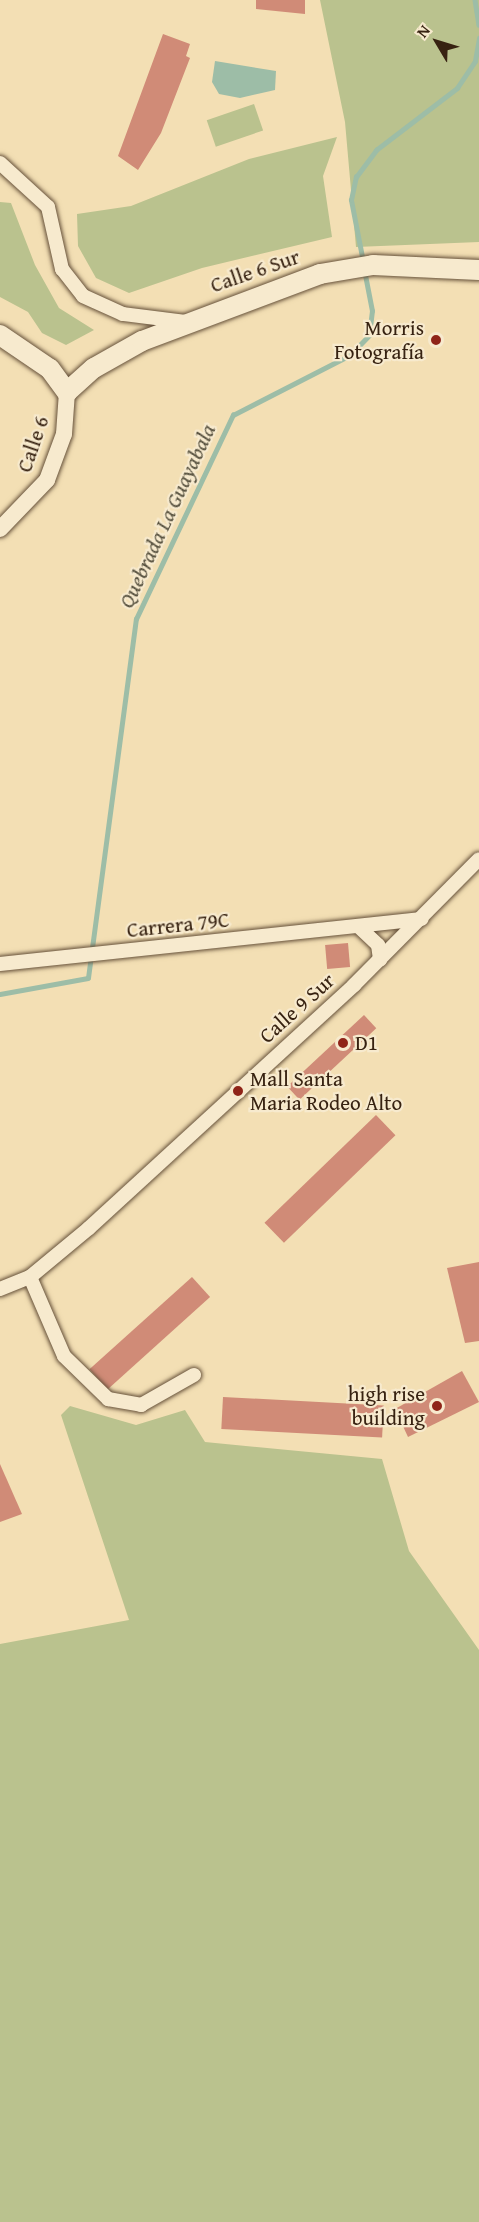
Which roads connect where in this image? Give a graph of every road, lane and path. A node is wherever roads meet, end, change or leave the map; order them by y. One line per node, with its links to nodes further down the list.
1 (0, 163): 3 (street)
2 (479, 270): 3 (main road, Calle 6 Sur)
3 (186, 321): 5 (main road, Calle 6 Sur)
4 (0, 335): 5 (main road)
5 (67, 392): 6 (street, Calle 6)
6 (0, 529)
7 (479, 859): 8 (street, Calle 9 Sur)
8 (422, 919): 9 (street, Carrera 79C); 10 (street, Calle 9 Sur)
9 (360, 928): 10 (street); 11 (street, Carrera 79C)
10 (380, 960): 12 (street, Calle 9 Sur)
11 (0, 964)
12 (30, 1277): 13 (street, Calle 9 Sur); 14 (street)
13 (0, 1289)
14 (194, 1375)

